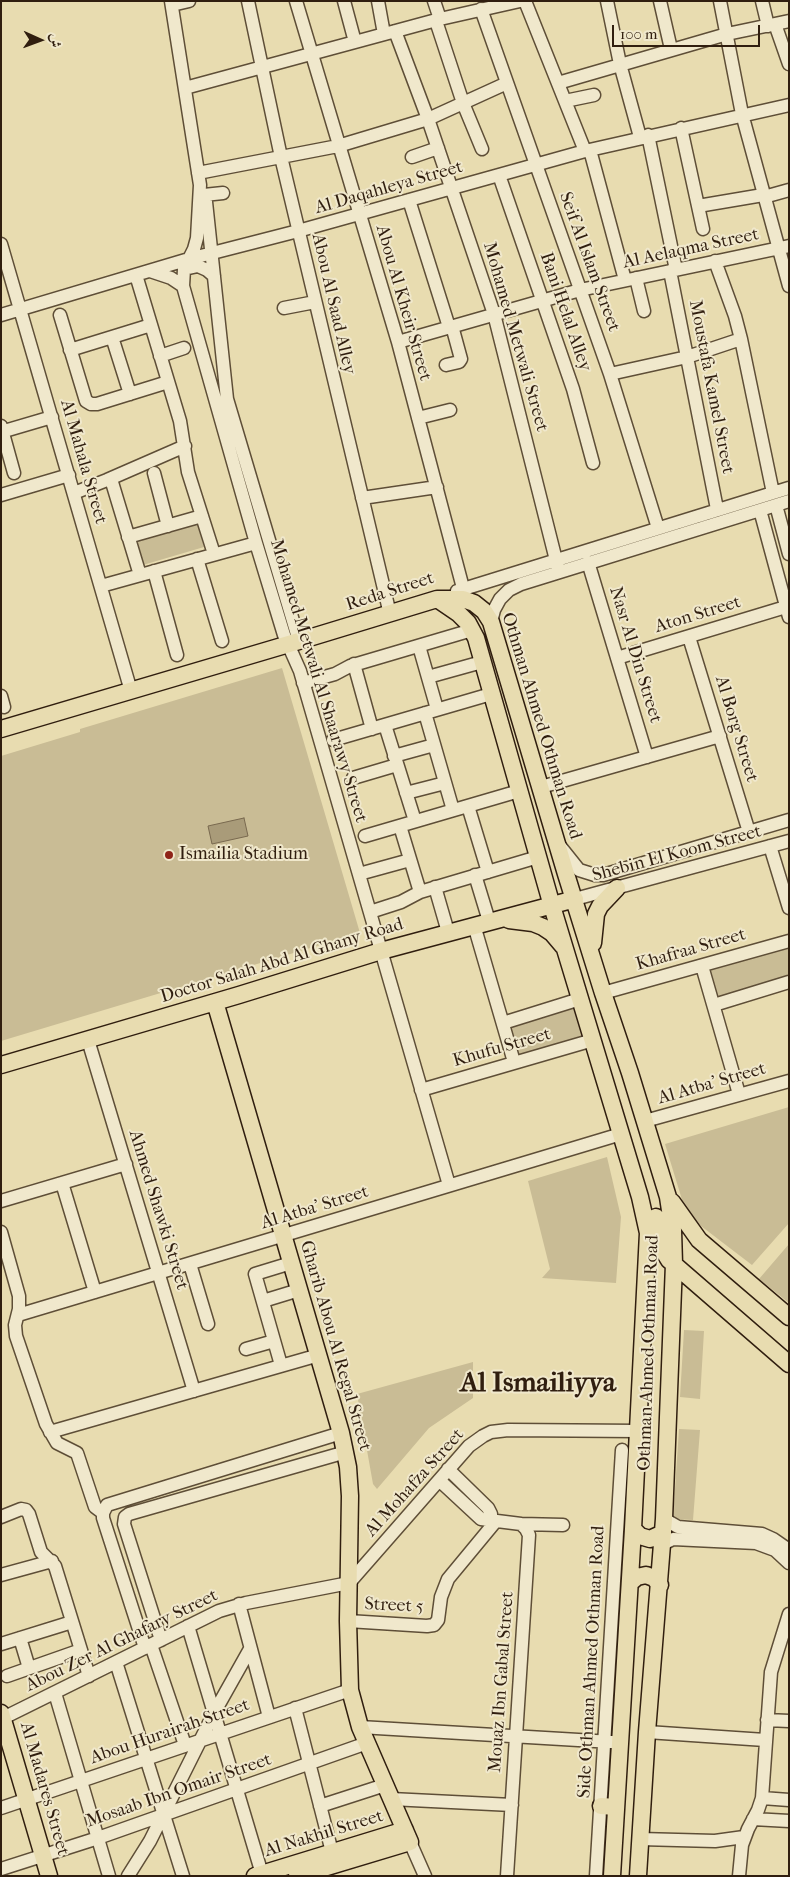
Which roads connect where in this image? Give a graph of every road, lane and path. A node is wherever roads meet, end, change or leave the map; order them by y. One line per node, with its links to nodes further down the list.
1 (189, 1): 13 (street)
2 (248, 1): 25 (street, Abou Al Saad Alley)
3 (296, 1): 22 (street, Abou Al Kheir Street)
4 (344, 1): 20 (street)
5 (378, 1): 18 (street, Mohamed Metwali Street)
6 (434, 1): 15 (street)
7 (520, 1): 14 (street)
8 (526, 1): 27 (street)
9 (607, 1): 23 (street, Moustafa Kamel Street)
10 (660, 1): 21 (street)
11 (720, 1): 19 (street)
12 (762, 1): 17 (street)
13 (171, 3): 28 (street, Mohamed Metwali Al Shaarawy Street)
14 (476, 7): 15 (street); 26 (street, Seif Al Islam Street)
15 (438, 20): 18 (street); 31 (street)
16 (789, 21): 17 (street)
17 (771, 25): 19 (street); 24 (street)
18 (390, 32): 20 (street); 34 (street, Mohamed Metwali Street)
19 (727, 34): 21 (street); 33 (street)
20 (354, 42): 22 (street)
21 (671, 49): 23 (street)
22 (311, 53): 25 (street); 37 (street, Abou Al Kheir Street)
23 (620, 64): 27 (street); 36 (street, Moustafa Kamel Street)
24 (789, 64)
25 (261, 67): 28 (street); 41 (street, Abou Al Saad Alley)
26 (507, 83): 31 (street); 43 (street, Seif Al Islam Street)
27 (558, 83): 30 (street)
28 (185, 88): 45 (street, Mohamed Metwali Al Shaarawy Street)
29 (594, 95): 30 (street)
30 (565, 101): 40 (street)
31 (463, 103): 34 (street); 39 (street)
32 (789, 105): 33 (street, Al Daqahleya Street)
33 (742, 114): 35 (street, Al Daqahleya Street); 49 (street)
34 (428, 119): 37 (street); 38 (street, Mohamed Metwali Street)
35 (681, 128): 36 (street, Al Daqahleya Street); 51 (street)
36 (644, 136): 40 (street, Al Daqahleya Street); 60 (street, Moustafa Kamel Street)
37 (338, 146): 41 (street); 52 (street, Abou Al Kheir Street)
38 (438, 148): 42 (street); 46 (street, Mohamed Metwali Street)
39 (482, 149)
40 (587, 150): 43 (street, Al Daqahleya Street); 64 (street)
41 (281, 157): 45 (street); 54 (street, Abou Al Saad Alley)
42 (412, 157)
43 (536, 164): 44 (street, Al Daqahleya Street); 67 (street, Seif Al Islam Street)
44 (498, 175): 46 (street, Al Daqahleya Street); 68 (street, Bani Helal Alley)
45 (201, 184): 48 (street); 57 (street, Mohamed Metwali Al Shaarawy Street); 59 (street, Mohamed Metwali Al Shaarawy Street)
46 (451, 188): 50 (street, Al Daqahleya Street); 74 (street, Mohamed Metwali Street)
47 (789, 190): 49 (street)
48 (223, 193)
49 (763, 196): 51 (street); 56 (street)
50 (409, 200): 52 (street, Al Daqahleya Street); 77 (street)
51 (698, 206): 53 (street)
52 (359, 214): 54 (street, Al Daqahleya Street); 80 (street, Abou Al Kheir Street)
53 (703, 229)
54 (298, 231): 57 (street, Al Daqahleya Street); 69 (street, Abou Al Saad Alley)
55 (1, 244): 71 (street, Al Mahala Street)
56 (783, 247): 58 (street, Al Aelaqma Street); 66 (street)
57 (212, 253): 59 (street, Al Daqahleya Street); 63 (street, Mohamed Metwali Al Shaarawy Street)
58 (715, 262): 60 (street, Al Aelaqma Street); 79 (street)
59 (186, 264): 61 (street, Al Daqahleya Street); 63 (street); 65 (street, Mohamed Metwali Al Shaarawy Street)
60 (673, 270): 64 (street, Al Aelaqma Street); 85 (street, Moustafa Kamel Street)
61 (150, 271): 62 (street, Al Daqahleya Street); 65 (street)
62 (136, 275): 71 (street, Al Daqahleya Street); 76 (street)
63 (214, 276): 83 (street, Mohamed Metwali Al Shaarawy Street)
64 (631, 279): 67 (street, Al Aelaqma Street); 72 (street)
65 (183, 286): 86 (street, Mohamed Metwali Al Shaarawy Street)
66 (789, 286)
67 (580, 290): 68 (street, Al Aelaqma Street); 88 (street, Seif Al Islam Street)
68 (542, 300): 74 (street, Al Aelaqma Street); 96 (street, Bani Helal Alley)
69 (315, 302): 70 (street); 105 (street, Abou Al Saad Alley)
70 (284, 308)
71 (21, 309): 75 (street, Al Daqahleya Street); 92 (street, Al Mahala Street)
72 (644, 312)
73 (60, 314): 82 (street)
74 (494, 314): 77 (street, Al Aelaqma Street); 119 (street, Mohamed Metwali Street)
75 (1, 315)
76 (151, 325): 78 (street); 84 (street)
77 (451, 326): 80 (street, Al Aelaqma Street); 87 (street)
78 (112, 337): 82 (street); 90 (street)
79 (741, 339): 85 (street); 106 (street)
80 (398, 342): 93 (street, Abou Al Kheir Street)
81 (184, 348): 84 (street)
82 (70, 350): 90 (street)
83 (222, 353): 86 (street); 131 (street, Mohamed Metwali Al Shaarawy Street)
84 (160, 356): 89 (street)
85 (687, 357): 88 (street); 108 (street, Moustafa Kamel Street)
86 (203, 358): 114 (street, Mohamed Metwali Al Shaarawy Street)
87 (446, 365)
88 (610, 374): 112 (street, Seif Al Islam Street)
89 (168, 382): 90 (street); 95 (street)
90 (130, 394)
91 (450, 410): 93 (street)
92 (52, 416): 94 (street); 99 (street, Al Mahala Street)
93 (418, 418): 101 (street, Abou Al Kheir Street)
94 (2, 430): 97 (street)
95 (185, 446): 100 (street); 110 (street)
96 (593, 463)
97 (14, 473)
98 (154, 473): 111 (street)
99 (69, 475): 103 (street, Al Mahala Street); 104 (street)
100 (111, 479): 103 (street); 113 (street)
101 (437, 487): 105 (street); 123 (street, Abou Al Kheir Street)
102 (789, 488): 106 (street, Reda Street)
103 (74, 492): 122 (street, Al Mahala Street)
104 (1, 495)
105 (362, 498): 126 (street, Abou Al Saad Alley)
106 (774, 499): 107 (street, Reda Street); 108 (street, Reda Street); 109 (street, Reda Street); 116 (street)
107 (789, 501)
108 (717, 509): 112 (street, Reda Street)
109 (760, 510): 118 (street, Reda Street); 125 (street)
110 (202, 516): 111 (street); 115 (street)
111 (168, 526): 113 (street)
112 (658, 528): 119 (street, Reda Street)
113 (128, 537): 121 (street)
114 (256, 543): 115 (street); 131 (street, Mohamed Metwali Al Shaarawy Street)
115 (214, 554): 117 (street)
116 (789, 554)
117 (197, 559): 120 (street); 130 (street)
118 (588, 562): 119 (street, Reda Street); 134 (street, Nasr Al Din Street)
119 (558, 566): 123 (street, Reda Street); 127 (street, Reda Street)
120 (154, 571): 121 (street); 133 (street)
121 (140, 575): 122 (street)
122 (101, 586): 139 (street, Al Mahala Street)
123 (463, 588): 124 (street, Reda Street)
124 (437, 599): 126 (main road, Reda Street); 127 (main road, Othman Ahmed Othman Road); 128 (main road)
125 (788, 610): 129 (street, Aton Street)
126 (390, 614): 131 (main road, Reda Street)
127 (488, 616): 128 (main road); 153 (main road, Othman Ahmed Othman Road)
128 (470, 627): 132 (street); 135 (main road, Othman Ahmed Othman Road)
129 (689, 636): 134 (street, Aton Street); 146 (street, Al Borg Street)
130 (222, 640)
131 (293, 643): 138 (street, Mohamed Metwali Al Shaarawy Street); 139 (main road, Reda Street)
132 (419, 646): 136 (street); 137 (street)
133 (177, 655)
134 (617, 658): 149 (street, Nasr Al Din Street)
135 (482, 662): 137 (street); 140 (main road, Othman Ahmed Othman Road)
136 (354, 664): 138 (street); 145 (street)
137 (428, 677): 141 (street)
138 (303, 684): 169 (street, Mohamed Metwali Al Shaarawy Street)
139 (131, 691): 144 (main road, Reda Street)
140 (491, 694): 141 (street); 154 (main road, Othman Ahmed Othman Road)
141 (437, 710): 142 (street)
142 (424, 713): 143 (street); 148 (street)
143 (384, 725): 145 (street); 150 (street)
144 (1, 729)
145 (372, 729): 147 (street)
146 (720, 736): 149 (street); 161 (street, Al Borg Street)
147 (333, 740)
148 (434, 745): 150 (street); 152 (street)
149 (648, 758): 153 (street)
150 (396, 760): 151 (street); 155 (street)
151 (354, 778)
152 (445, 783): 155 (street); 157 (street)
153 (541, 787): 164 (main road, Othman Ahmed Othman Road)
154 (519, 791): 156 (street); 166 (main road, Othman Ahmed Othman Road)
155 (406, 794): 159 (street)
156 (468, 806): 157 (street); 168 (street)
157 (453, 810): 159 (street)
158 (789, 820): 161 (street, Shebin El Koom Street)
159 (414, 821): 160 (street)
160 (400, 826): 162 (street); 167 (street)
161 (749, 832): 164 (street, Shebin El Koom Street)
162 (365, 836)
163 (789, 841): 165 (street, Shebin El Koom Street)
164 (557, 842): 170 (main road, Othman Ahmed Othman Road)
165 (770, 846): 173 (street, Shebin El Koom Street); 177 (street)
166 (538, 857): 168 (street); 175 (main road, Othman Ahmed Othman Road)
167 (410, 860): 169 (street); 174 (street)
168 (488, 872): 171 (street)
169 (359, 874): 178 (street, Mohamed Metwali Al Shaarawy Street)
170 (566, 874): 175 (main road); 176 (main road, Othman Ahmed Othman Road)
171 (475, 876): 172 (street); 179 (street)
172 (435, 887): 174 (street); 180 (street)
173 (617, 888): 176 (street, Shebin El Koom Street); 184 (main road)
174 (420, 892): 178 (street)
175 (550, 900): 176 (main road); 179 (main road, Doctor Salah Abd Al Ghany Road); 182 (main road, Othman Ahmed Othman Road)
176 (575, 900): 184 (main road, Othman Ahmed Othman Road)
177 (789, 908)
178 (370, 912): 183 (street, Mohamed Metwali Al Shaarawy Street)
179 (486, 922): 180 (main road, Doctor Salah Abd Al Ghany Road); 182 (main road); 191 (street)
180 (448, 932): 183 (main road, Doctor Salah Abd Al Ghany Road)
181 (789, 941): 185 (street, Khafraa Street)
182 (565, 949): 188 (main road, Othman Ahmed Othman Road)
183 (381, 951): 189 (main road, Doctor Salah Abd Al Ghany Road); 199 (street, Mohamed Metwali Al Shaarawy Street)
184 (592, 958): 187 (main road, Othman Ahmed Othman Road)
185 (702, 966): 187 (street, Khafraa Street); 190 (street)
186 (789, 982): 190 (street)
187 (603, 993): 196 (main road, Othman Ahmed Othman Road)
188 (580, 999): 191 (street); 193 (main road, Othman Ahmed Othman Road)
189 (215, 1002): 192 (main road, Doctor Salah Abd Al Ghany Road); 210 (main road, Gharib Abou Al Regal Street)
190 (714, 1006): 200 (street)
191 (503, 1023): 194 (street)
192 (88, 1040): 195 (main road, Doctor Salah Abd Al Ghany Road); 203 (street, Ahmed Shawki Street)
193 (593, 1040): 194 (street, Khufu Street); 197 (main road, Othman Ahmed Othman Road)
194 (514, 1062): 199 (street, Khufu Street)
195 (1, 1065)
196 (630, 1073): 197 (main road); 201 (main road, Othman Ahmed Othman Road)
197 (605, 1080): 202 (main road, Othman Ahmed Othman Road)
198 (789, 1080): 200 (street, Al Atba' Street)
199 (421, 1090): 206 (street, Mohamed Metwali Al Shaarawy Street)
200 (739, 1094): 201 (street, Al Atba' Street)
201 (646, 1121): 207 (main road, Othman Ahmed Othman Road)
202 (621, 1134): 205 (main road, Othman Ahmed Othman Road); 206 (street, Al Atba' Street)
203 (126, 1164): 204 (street); 214 (street, Ahmed Shawki Street)
204 (62, 1183): 208 (street); 216 (street)
205 (636, 1183): 213 (main road); 227 (main road, Othman Ahmed Othman Road)
206 (449, 1186): 210 (street, Al Atba' Street)
207 (668, 1197): 213 (main road, Othman Ahmed Othman Road); 219 (main road)
208 (1, 1201)
209 (1, 1232): 218 (street)
210 (283, 1235): 211 (main road, Gharib Abou Al Regal Street); 212 (street, Al Atba' Street)
211 (292, 1263): 215 (main road, Gharib Abou Al Regal Street); 217 (street)
212 (190, 1264): 214 (street, Al Atba' Street); 220 (street)
213 (674, 1264): 224 (main road); 240 (main road, Othman Ahmed Othman Road)
214 (158, 1273): 216 (street, Al Atba' Street); 226 (street, Ahmed Shawki Street)
215 (299, 1290): 217 (street); 223 (main road, Gharib Abou Al Regal Street)
216 (95, 1292): 218 (street, Al Atba' Street)
217 (263, 1301): 221 (street)
218 (18, 1315): 228 (street)
219 (789, 1317)
220 (208, 1324)
221 (274, 1341): 222 (street); 225 (street)
222 (246, 1349)
223 (318, 1355): 225 (street); 229 (main road, Gharib Abou Al Regal Street)
224 (789, 1364)
225 (281, 1366): 226 (street)
226 (194, 1391): 228 (street)
227 (639, 1431): 232 (street, Al Mohafza Street); 239 (main road, Othman Ahmed Othman Road)
228 (50, 1432): 234 (street)
229 (341, 1433): 231 (main road, Gharib Abou Al Regal Street); 234 (street)
230 (622, 1450): 276 (street, Side Othman Ahmed Othman Road)
231 (346, 1452): 244 (main road, Gharib Abou Al Regal Street); 255 (street)
232 (448, 1469): 233 (street, Al Mohafza Street); 236 (street)
233 (439, 1480): 236 (street); 244 (street, Al Mohafza Street)
234 (103, 1514): 255 (street)
235 (1, 1517): 242 (street)
236 (493, 1520): 237 (street); 249 (street, Street 5)
237 (521, 1524): 238 (street); 273 (street, Mouaz Ibn Gabal Street)
238 (563, 1525)
239 (633, 1529): 240 (main road); 245 (main road, Othman Ahmed Othman Road)
240 (664, 1532): 241 (street); 241 (street); 246 (main road, Othman Ahmed Othman Road)
241 (788, 1558)
242 (52, 1561): 243 (street); 250 (street)
243 (1, 1575)
244 (349, 1583): 247 (street, Abou Zer Al Ghafary Street); 249 (main road, Gharib Abou Al Regal Street)
245 (630, 1583): 246 (main road); 276 (main road, Othman Ahmed Othman Road)
246 (660, 1584): 271 (main road, Othman Ahmed Othman Road)
247 (239, 1604): 251 (street, Abou Zer Al Ghafary Street); 256 (street)
248 (789, 1614): 253 (street)
249 (348, 1621): 262 (main road, Gharib Abou Al Regal Street)
250 (72, 1622): 252 (street); 257 (street)
251 (188, 1626): 255 (street, Abou Zer Al Ghafary Street); 265 (street)
252 (20, 1638): 254 (street); 259 (street)
253 (785, 1639): 268 (street)
254 (1, 1644)
255 (152, 1644): 258 (street, Abou Zer Al Ghafary Street); 278 (street)
256 (250, 1649): 265 (street); 267 (street)
257 (81, 1650): 259 (street); 261 (street)
258 (116, 1662): 261 (street, Abou Zer Al Ghafary Street); 280 (street)
259 (29, 1668): 260 (street)
260 (7, 1676)
261 (89, 1676): 263 (street, Abou Zer Al Ghafary Street)
262 (350, 1690): 264 (street, Abou Hurairah Street); 270 (main road, Gharib Abou Al Regal Street)
263 (55, 1693): 266 (street, Abou Zer Al Ghafary Street); 282 (street)
264 (295, 1708): 267 (street, Abou Hurairah Street); 281 (street)
265 (214, 1713): 272 (street); 274 (street)
266 (2, 1717): 287 (main road, Al Madares Street)
267 (268, 1717): 272 (street, Abou Hurairah Street)
268 (767, 1720): 269 (street); 275 (street)
269 (789, 1721)
270 (360, 1727): 273 (street); 277 (main road, Gharib Abou Al Regal Street)
271 (647, 1732): 275 (street); 298 (main road, Othman Ahmed Othman Road)
272 (220, 1733): 274 (street, Abou Hurairah Street); 283 (street)
273 (516, 1736): 276 (street); 288 (street, Mouaz Ibn Gabal Street)
274 (201, 1740): 278 (street, Abou Hurairah Street); 292 (street)
275 (765, 1740): 285 (street)
276 (612, 1742): 290 (main road, Othman Ahmed Othman Road)
277 (367, 1743): 281 (street, Mosaab Ibn Omair Street); 284 (main road, Gharib Abou Al Regal Street)
278 (185, 1745): 280 (street, Abou Hurairah Street)
279 (1, 1749): 287 (main road, Al Madares Street)
280 (146, 1758): 282 (street, Abou Hurairah Street); 292 (street)
281 (309, 1764): 283 (street, Mosaab Ibn Omair Street); 289 (street)
282 (82, 1781): 287 (street, Abou Hurairah Street); 297 (street)
283 (237, 1789): 292 (street, Mosaab Ibn Omair Street); 302 (street)
284 (388, 1792): 288 (street); 289 (street); 295 (main road, Gharib Abou Al Regal Street)
285 (762, 1798): 286 (street); 293 (street)
286 (789, 1800)
287 (22, 1802): 291 (street, Abou Hurairah Street); 300 (main road, Al Madares Street)
288 (512, 1805): 310 (street, Mouaz Ibn Gabal Street)
289 (320, 1806): 299 (street)
290 (608, 1806): 311 (street, Side Othman Ahmed Othman Road); 312 (main road, Othman Ahmed Othman Road)
291 (1, 1808)
292 (164, 1814): 297 (street, Mosaab Ibn Omair Street); 306 (street); 307 (street)
293 (753, 1819): 294 (street); 296 (street)
294 (789, 1822)
295 (408, 1836): 299 (main road, Al Nakhil Street); 308 (main road, Al Nakhil Street); 309 (street, Gharib Abou Al Regal Street)
296 (744, 1837): 298 (street); 314 (street)
297 (98, 1838): 300 (street, Mosaab Ibn Omair Street); 305 (street)
298 (640, 1839): 313 (main road, Othman Ahmed Othman Road)
299 (332, 1852): 302 (main road, Al Nakhil Street)
300 (39, 1858): 301 (street, Mosaab Ibn Omair Street); 303 (main road, Al Madares Street); 304 (main road, Al Madares Street)
301 (1, 1869)
302 (259, 1875)
303 (39, 1876)
304 (49, 1876)
305 (110, 1876)
306 (128, 1876)
307 (182, 1876)
308 (297, 1876)
309 (425, 1876)
310 (508, 1876)
311 (596, 1876)
312 (612, 1876)
313 (638, 1876)
314 (739, 1876)

